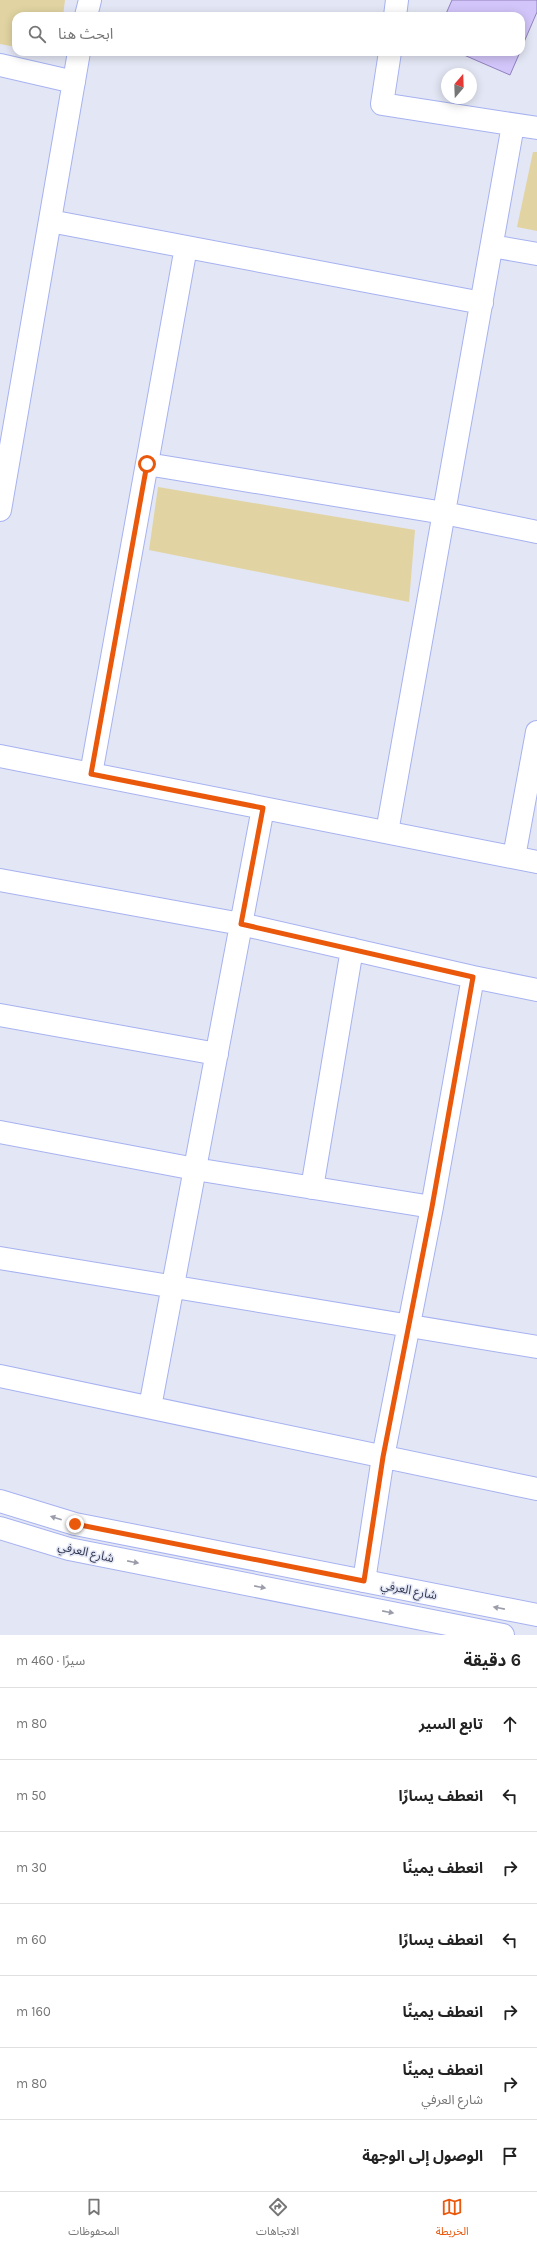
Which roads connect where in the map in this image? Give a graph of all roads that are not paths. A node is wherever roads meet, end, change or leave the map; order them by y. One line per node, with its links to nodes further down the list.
1 (90, 0): 3 (street)
2 (397, 0): 4 (street)
3 (87, 12)
4 (396, 12)
5 (78, 56): 8 (street)
6 (389, 56): 9 (street)
7 (0, 66): 8 (street)
8 (74, 82): 11 (street)
9 (513, 125): 10 (street); 12 (street)
10 (537, 128)
11 (50, 221): 13 (street); 17 (street)
12 (492, 246): 14 (street); 15 (street)
13 (186, 247): 15 (street); 16 (street)
14 (537, 254)
15 (482, 303): 18 (street)
16 (147, 464): 18 (street); 22 (street)
17 (0, 510)
18 (444, 513): 19 (street); 24 (street)
19 (537, 532)
20 (537, 732): 25 (street)
21 (0, 756): 22 (street)
22 (91, 774): 23 (street)
23 (263, 808): 24 (street); 28 (street)
24 (387, 832): 25 (street)
25 (514, 857): 26 (street)
26 (537, 862)
27 (0, 880): 28 (street)
28 (241, 924): 29 (street); 33 (street)
29 (352, 949): 30 (street); 36 (street)
30 (473, 977): 31 (street); 37 (street)
31 (537, 990)
32 (0, 1015): 33 (street)
33 (217, 1054): 35 (street)
34 (0, 1132): 35 (street)
35 (195, 1169): 36 (street); 39 (street)
36 (312, 1188): 37 (street)
37 (432, 1207): 40 (street)
38 (0, 1258): 39 (street)
39 (173, 1286): 40 (street); 43 (street)
40 (407, 1325): 41 (street); 44 (street)
41 (537, 1347)
42 (0, 1376): 43 (street)
43 (150, 1407): 44 (street)
44 (383, 1457): 45 (street); 48 (street)
45 (537, 1489)
46 (0, 1501): 48 (street, شارع العرفي, one-way to 46)
47 (0, 1528): 50 (street, شارع العرفي, one-way to 50)
48 (364, 1581): 49 (street, شارع العرفي, one-way to 48)
49 (537, 1615)
50 (503, 1635)

